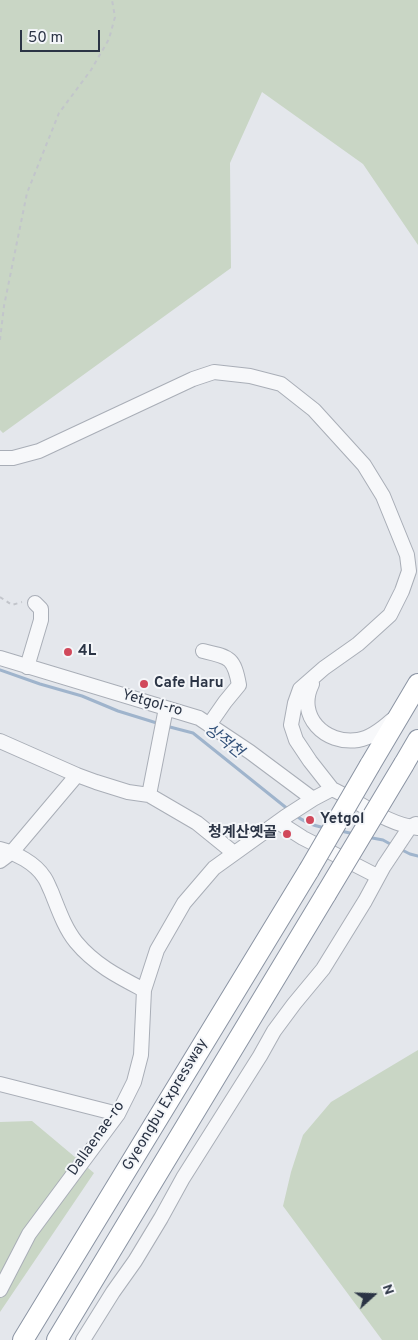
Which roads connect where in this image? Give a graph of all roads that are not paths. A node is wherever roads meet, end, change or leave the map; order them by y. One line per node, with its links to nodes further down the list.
1 (0, 458): 6 (street)
2 (35, 602): 5 (street)
3 (203, 651): 10 (street)
4 (0, 658): 5 (street, Yetgol-ro)
5 (27, 667): 9 (street, Yetgol-ro)
6 (324, 668): 8 (street); 14 (street)
7 (418, 684): 8 (highway)
8 (406, 705): 27 (highway, Gyeongbu Expressway, bridge)
9 (164, 720): 10 (street, Yetgol-ro); 15 (street)
10 (209, 725): 16 (street, Yetgol-ro)
11 (418, 740): 28 (highway, Gyeongbu Expressway, bridge)
12 (0, 741): 13 (street)
13 (77, 776): 15 (street); 19 (street)
14 (332, 789): 16 (street); 18 (street)
15 (149, 795): 20 (street)
16 (308, 802): 17 (street, Dallaenae-ro)
17 (281, 820): 20 (street, Dallaenae-ro); 22 (street)
18 (415, 826): 22 (street)
19 (6, 851): 21 (street); 23 (street)
20 (234, 853): 23 (street, Dallaenae-ro)
21 (0, 861)
22 (380, 871): 29 (street)
23 (144, 990): 25 (street, Dallaenae-ro)
24 (0, 1084): 25 (street)
25 (118, 1114): 26 (street, Dallaenae-ro)
26 (0, 1290)
27 (23, 1340)
28 (57, 1340)
29 (83, 1340)

